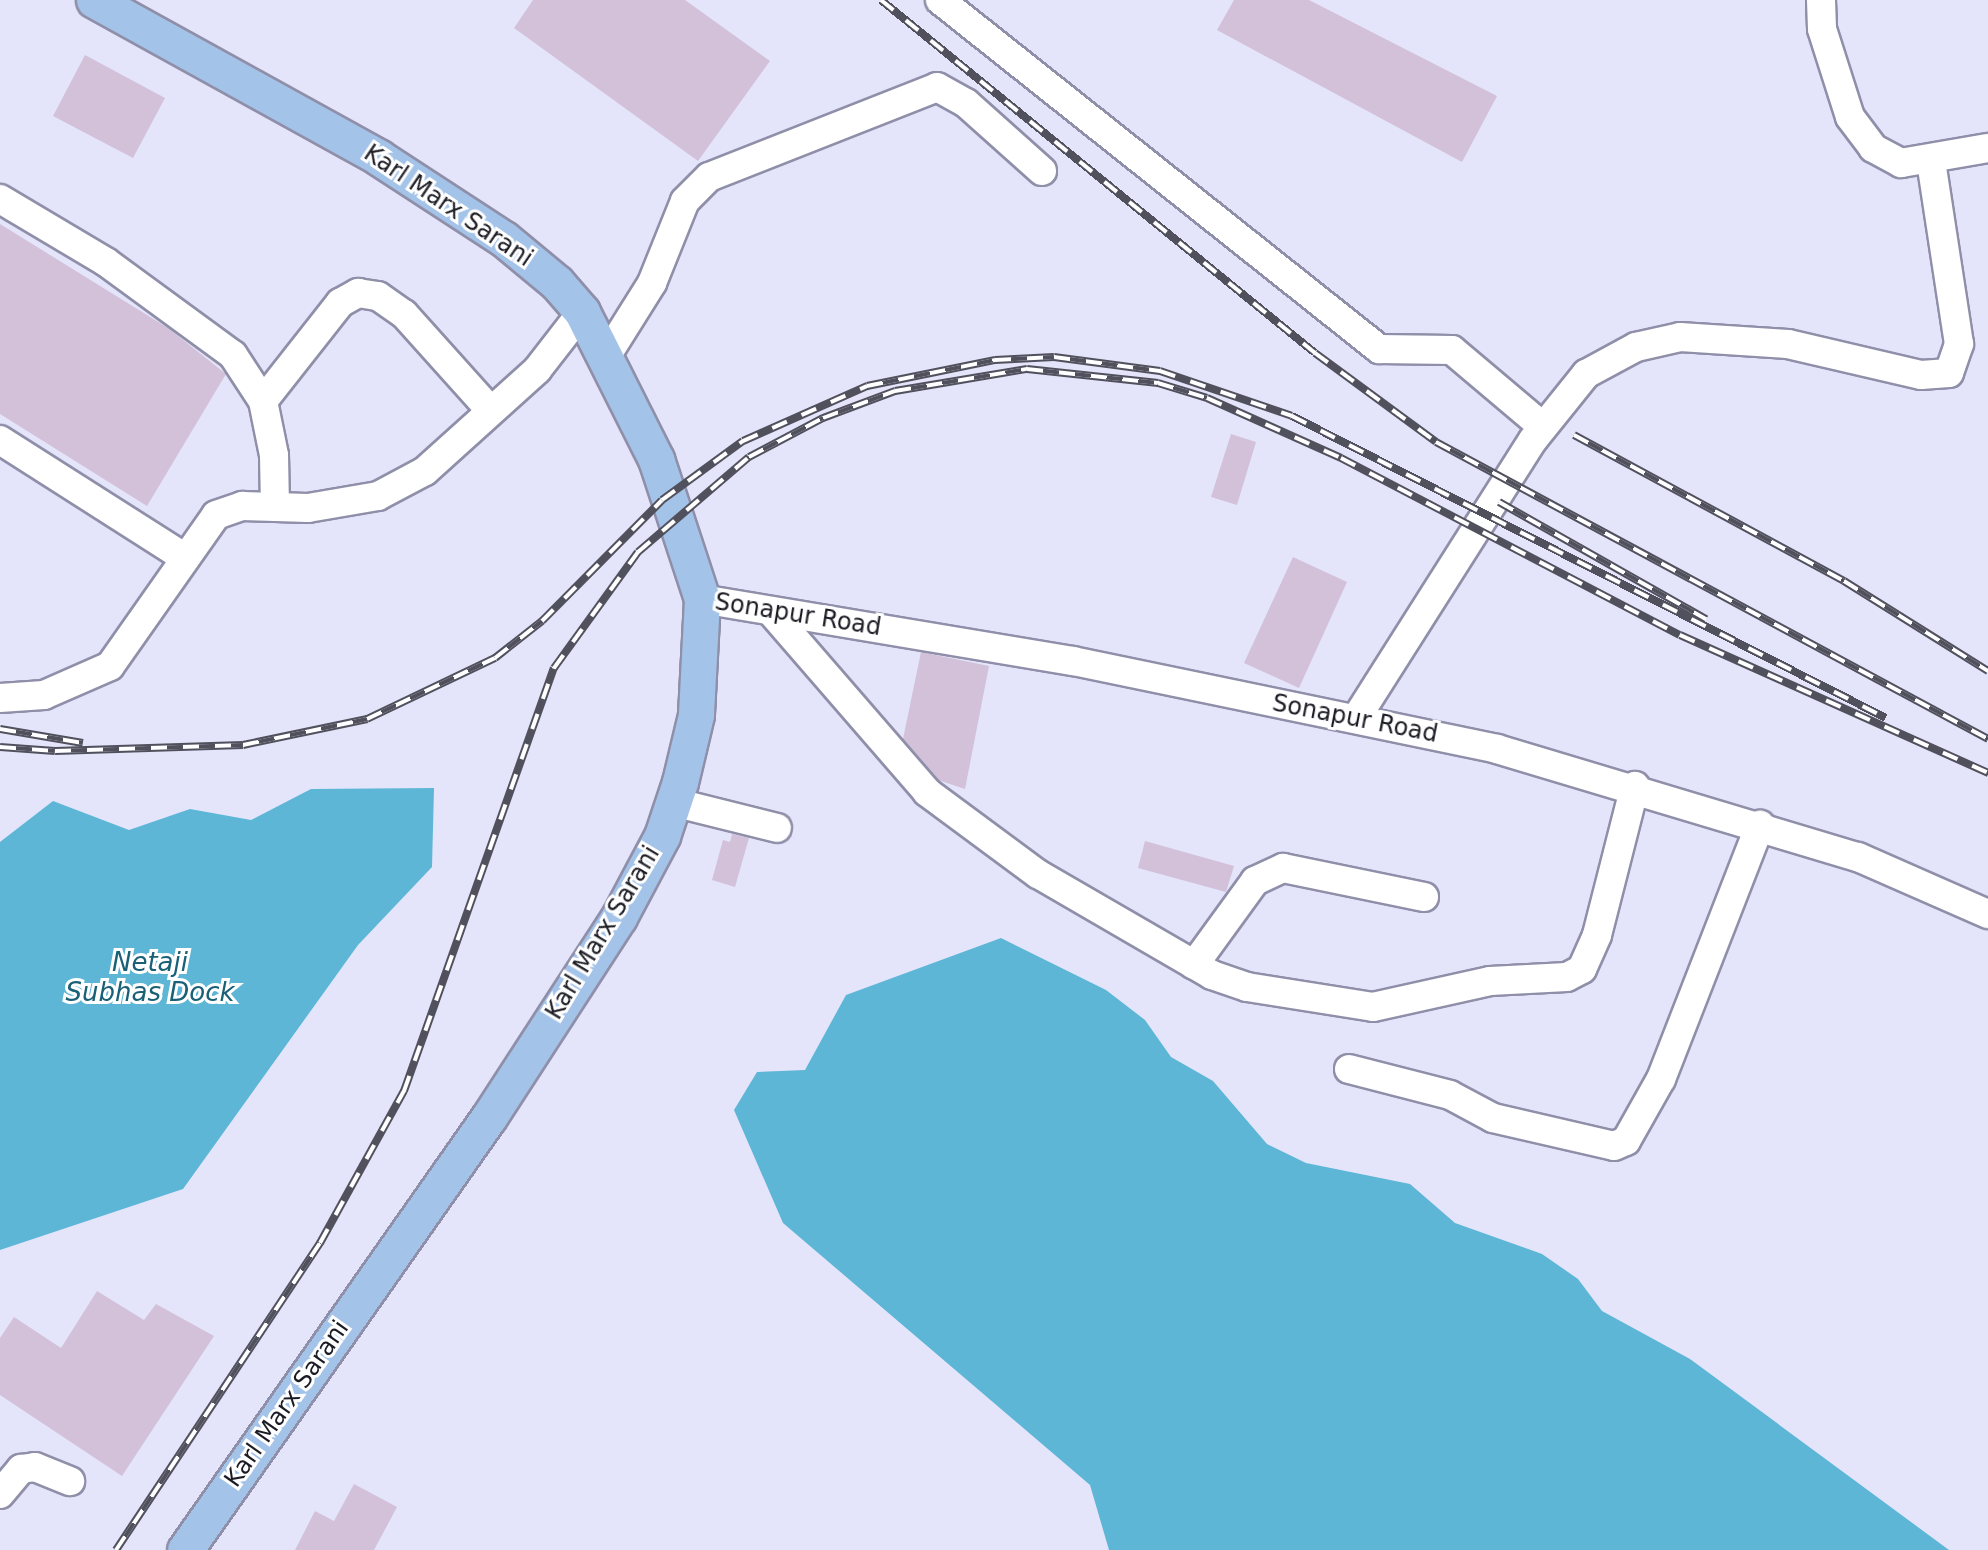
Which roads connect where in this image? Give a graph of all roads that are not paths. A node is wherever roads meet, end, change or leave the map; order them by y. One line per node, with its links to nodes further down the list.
1 (94, 0): 8 (main road, Karl Marx Sarani)
2 (940, 0): 12 (street)
3 (1821, 0): 5 (street)
4 (1988, 148): 5 (street)
5 (1931, 161): 12 (street)
6 (1042, 172): 9 (street)
7 (0, 199): 10 (street)
8 (582, 312): 9 (main road, Karl Marx Sarani); 11 (street)
9 (605, 358): 16 (main road, Karl Marx Sarani)
10 (263, 401): 11 (street); 14 (street)
11 (491, 411): 14 (street)
12 (1543, 426): 19 (street)
13 (0, 440): 15 (street)
14 (275, 507): 15 (street)
15 (184, 557): 18 (street)
16 (702, 599): 17 (street, Sonapur Road); 21 (main road, Karl Marx Sarani)
17 (773, 614): 19 (street, Sonapur Road); 26 (street)
18 (0, 698)
19 (1357, 717): 20 (street, Sonapur Road)
20 (1635, 786): 22 (street, Sonapur Road); 26 (street)
21 (673, 803): 23 (street); 30 (main road, Karl Marx Sarani)
22 (1760, 825): 25 (street, Sonapur Road); 27 (street)
23 (777, 828)
24 (1424, 897): 26 (street)
25 (1988, 914)
26 (1194, 965)
27 (1349, 1069)
28 (70, 1481): 29 (street)
29 (0, 1494)
30 (185, 1550)

